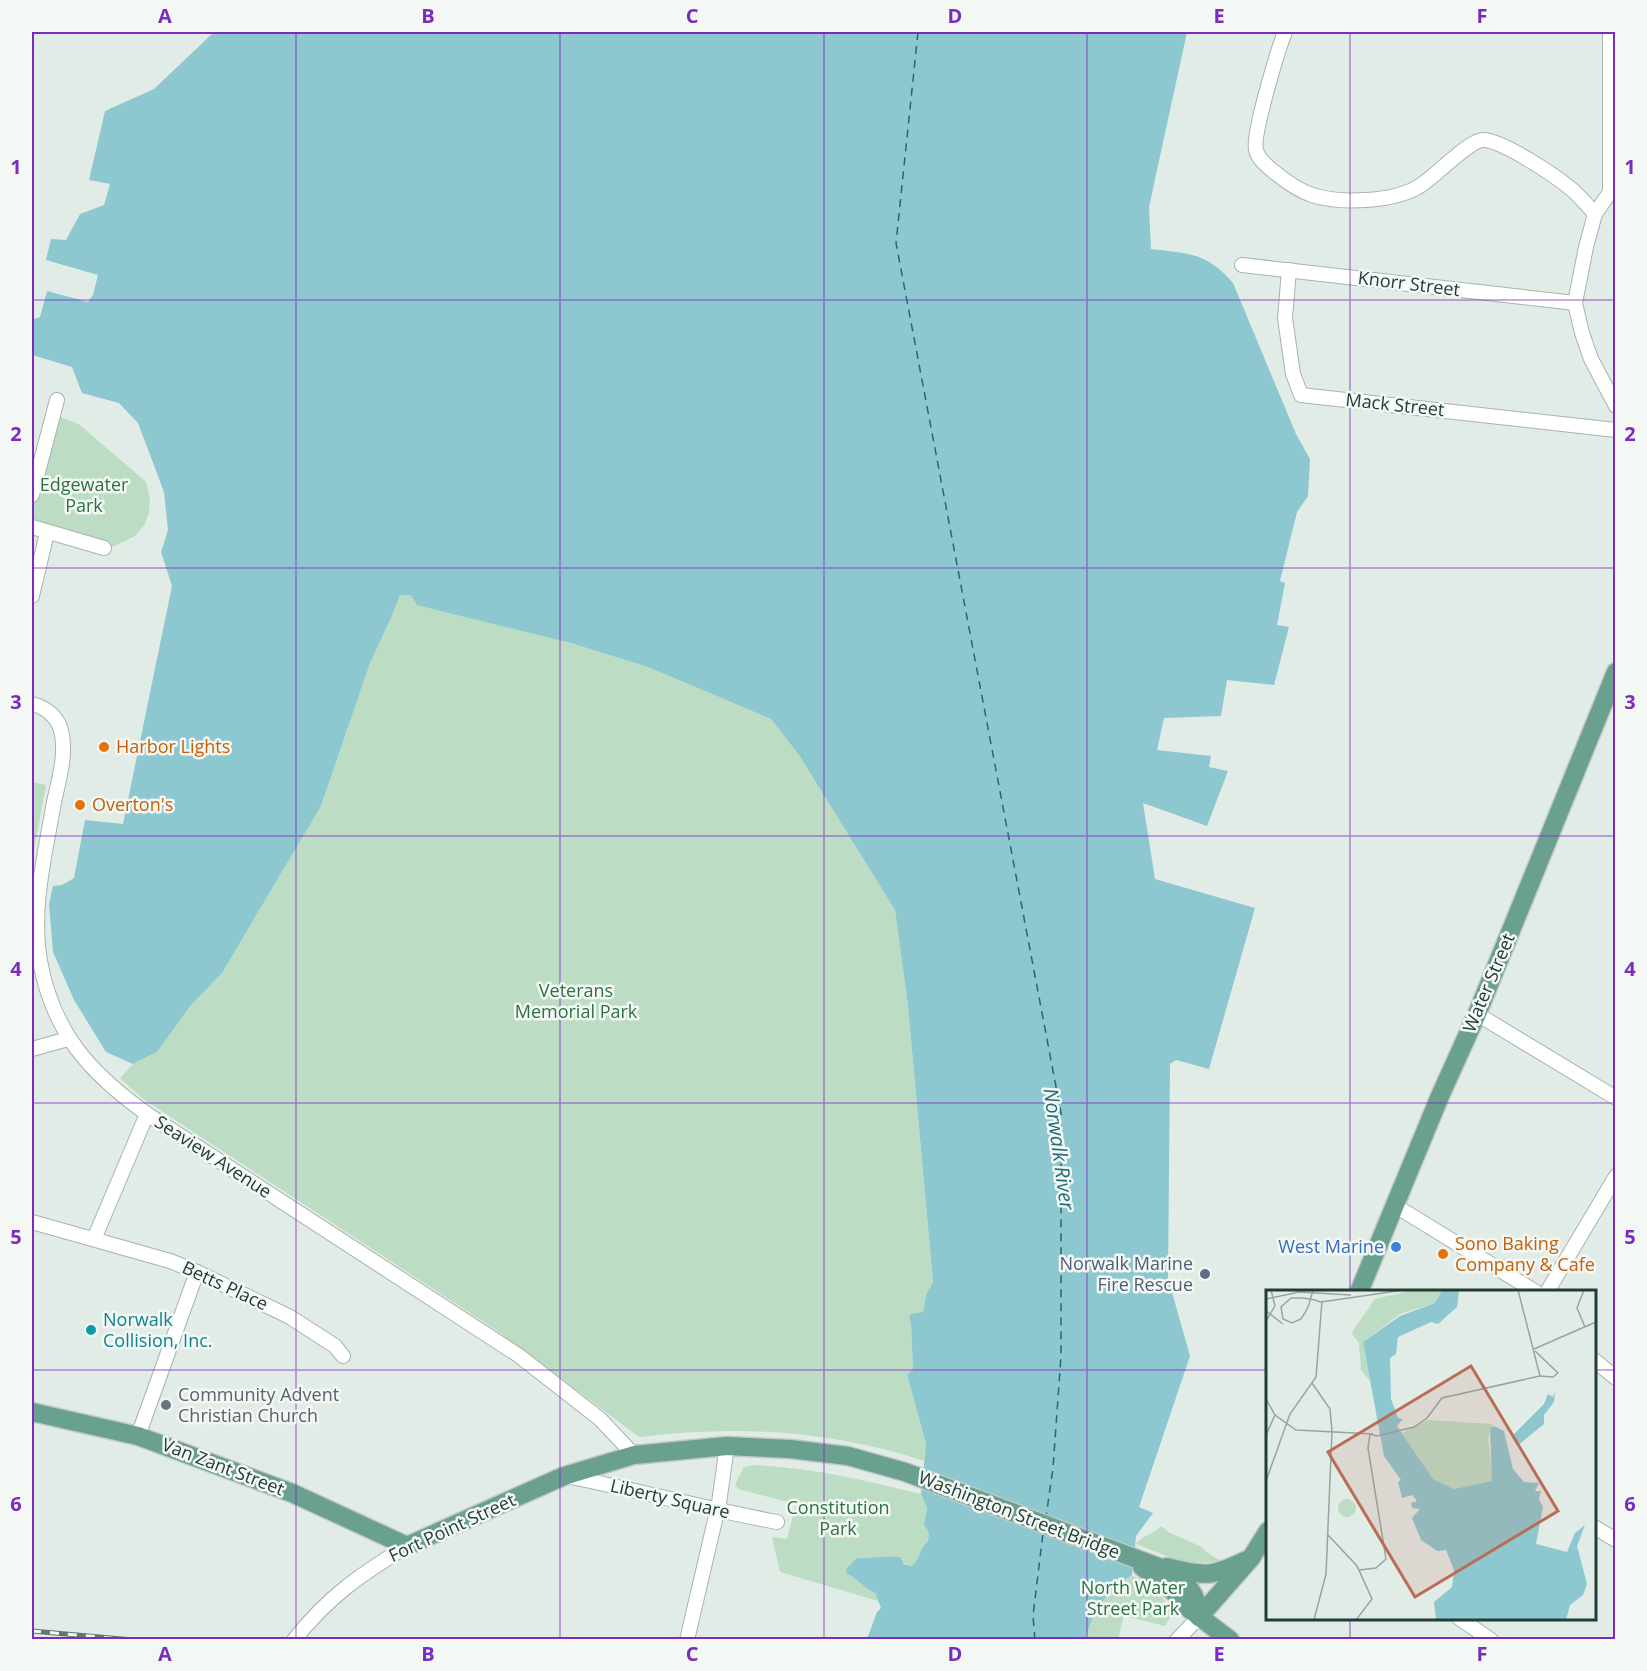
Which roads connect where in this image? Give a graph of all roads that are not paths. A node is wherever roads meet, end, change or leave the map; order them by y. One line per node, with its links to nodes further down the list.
1 (1285, 32): 5 (street)
2 (1610, 32): 3 (street); 4 (street)
3 (1616, 35)
4 (1613, 76): 5 (street)
5 (1595, 214): 8 (street)
6 (1242, 265): 7 (street, Knorr Street)
7 (1289, 270): 8 (street, Knorr Street); 11 (street, Mack Street)
8 (1575, 303): 10 (street)
9 (57, 400): 12 (street)
10 (1616, 406)
11 (1616, 430)
12 (32, 495)
13 (32, 527): 14 (street)
14 (47, 533): 15 (street); 16 (street)
15 (104, 548)
16 (32, 596)
17 (1616, 672): 18 (main road, Water Street)
18 (1610, 700): 21 (main road, Water Street)
19 (32, 704): 20 (street, Seaview Avenue)
20 (35, 889): 22 (street, Seaview Avenue)
21 (1477, 1014): 24 (street); 27 (main road, Water Street)
22 (68, 1039): 23 (street); 25 (street, Seaview Avenue)
23 (32, 1049)
24 (1616, 1098)
25 (147, 1114): 29 (street); 40 (street, Seaview Avenue)
26 (1616, 1176): 33 (street)
27 (1394, 1205): 31 (main road, Water Street); 32 (street)
28 (32, 1222): 29 (street, Betts Place)
29 (94, 1239): 30 (street, Betts Place)
30 (197, 1272): 34 (street, Betts Place); 38 (street)
31 (1360, 1290)
32 (1533, 1290)
33 (1548, 1290)
34 (343, 1356)
35 (1596, 1362): 36 (street)
36 (1616, 1378)
37 (32, 1412): 38 (main road, Van Zant Street)
38 (138, 1436): 48 (main road, Van Zant Street)
39 (727, 1446): 40 (main road, Liberty Square); 41 (main road, Liberty Square); 43 (street)
40 (634, 1455): 42 (main road, Fort Point Street)
41 (904, 1472): 50 (main road, Washington Street Bridge)
42 (564, 1476): 43 (street, Liberty Square); 48 (main road, Fort Point Street)
43 (717, 1510): 44 (street, Liberty Square); 55 (street)
44 (777, 1522)
45 (1596, 1528): 47 (street)
46 (1266, 1534): 49 (main road)
47 (1616, 1540)
48 (406, 1546): 54 (street, Fort Point Street)
49 (1251, 1558): 51 (main road); 52 (main road)
50 (1134, 1559): 51 (main road, Washington Street Bridge); 52 (main road)
51 (1153, 1564): 52 (main road)
52 (1199, 1617): 56 (street); 57 (main road)
53 (1462, 1620): 58 (street)
54 (294, 1640)
55 (687, 1640)
56 (1177, 1640)
57 (1230, 1640)
58 (1491, 1640)

